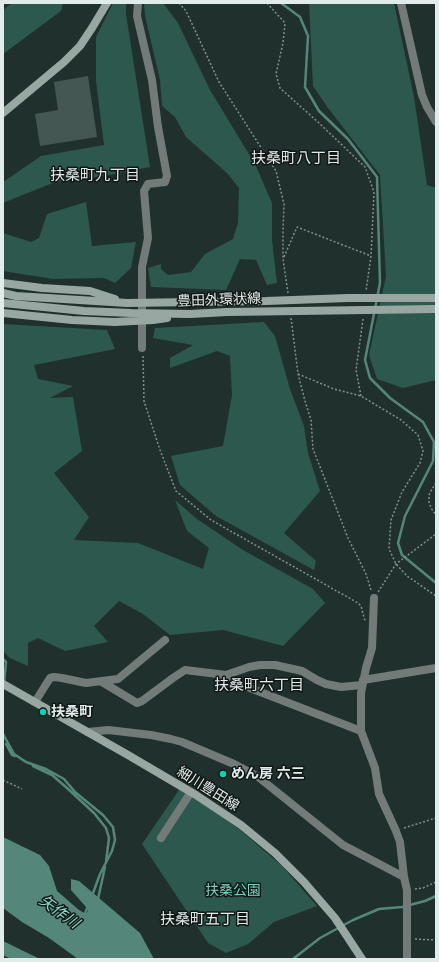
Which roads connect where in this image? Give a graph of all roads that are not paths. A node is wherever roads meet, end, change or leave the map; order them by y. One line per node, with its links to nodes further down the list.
1 (107, 3): 4 (street)
2 (138, 3): 14 (street)
3 (401, 3): 5 (street)
4 (3, 113)
5 (436, 122)
6 (3, 282): 10 (street)
7 (3, 293): 10 (street, 豊田外環状線)
8 (436, 298): 10 (street, 豊田外環状線)
9 (3, 303): 13 (street, 豊田外環状線)
10 (127, 303)
11 (436, 309): 13 (street, 豊田外環状線)
12 (3, 314): 13 (street)
13 (190, 314)
14 (142, 348)
15 (374, 598): 20 (street)
16 (165, 640): 19 (street)
17 (436, 668): 20 (street)
18 (209, 673): 19 (street); 20 (street); 23 (street)
19 (102, 682): 22 (street)
20 (363, 683): 23 (street)
21 (4, 685): 22 (street, 細川豊田線)
22 (35, 702): 24 (street, 細川豊田線)
23 (362, 731): 27 (street)
24 (88, 732): 25 (street, 細川豊田線); 27 (street)
25 (191, 792): 26 (street); 28 (street, 細川豊田線)
26 (161, 838)
27 (404, 877): 29 (street)
28 (362, 959)
29 (407, 959)

